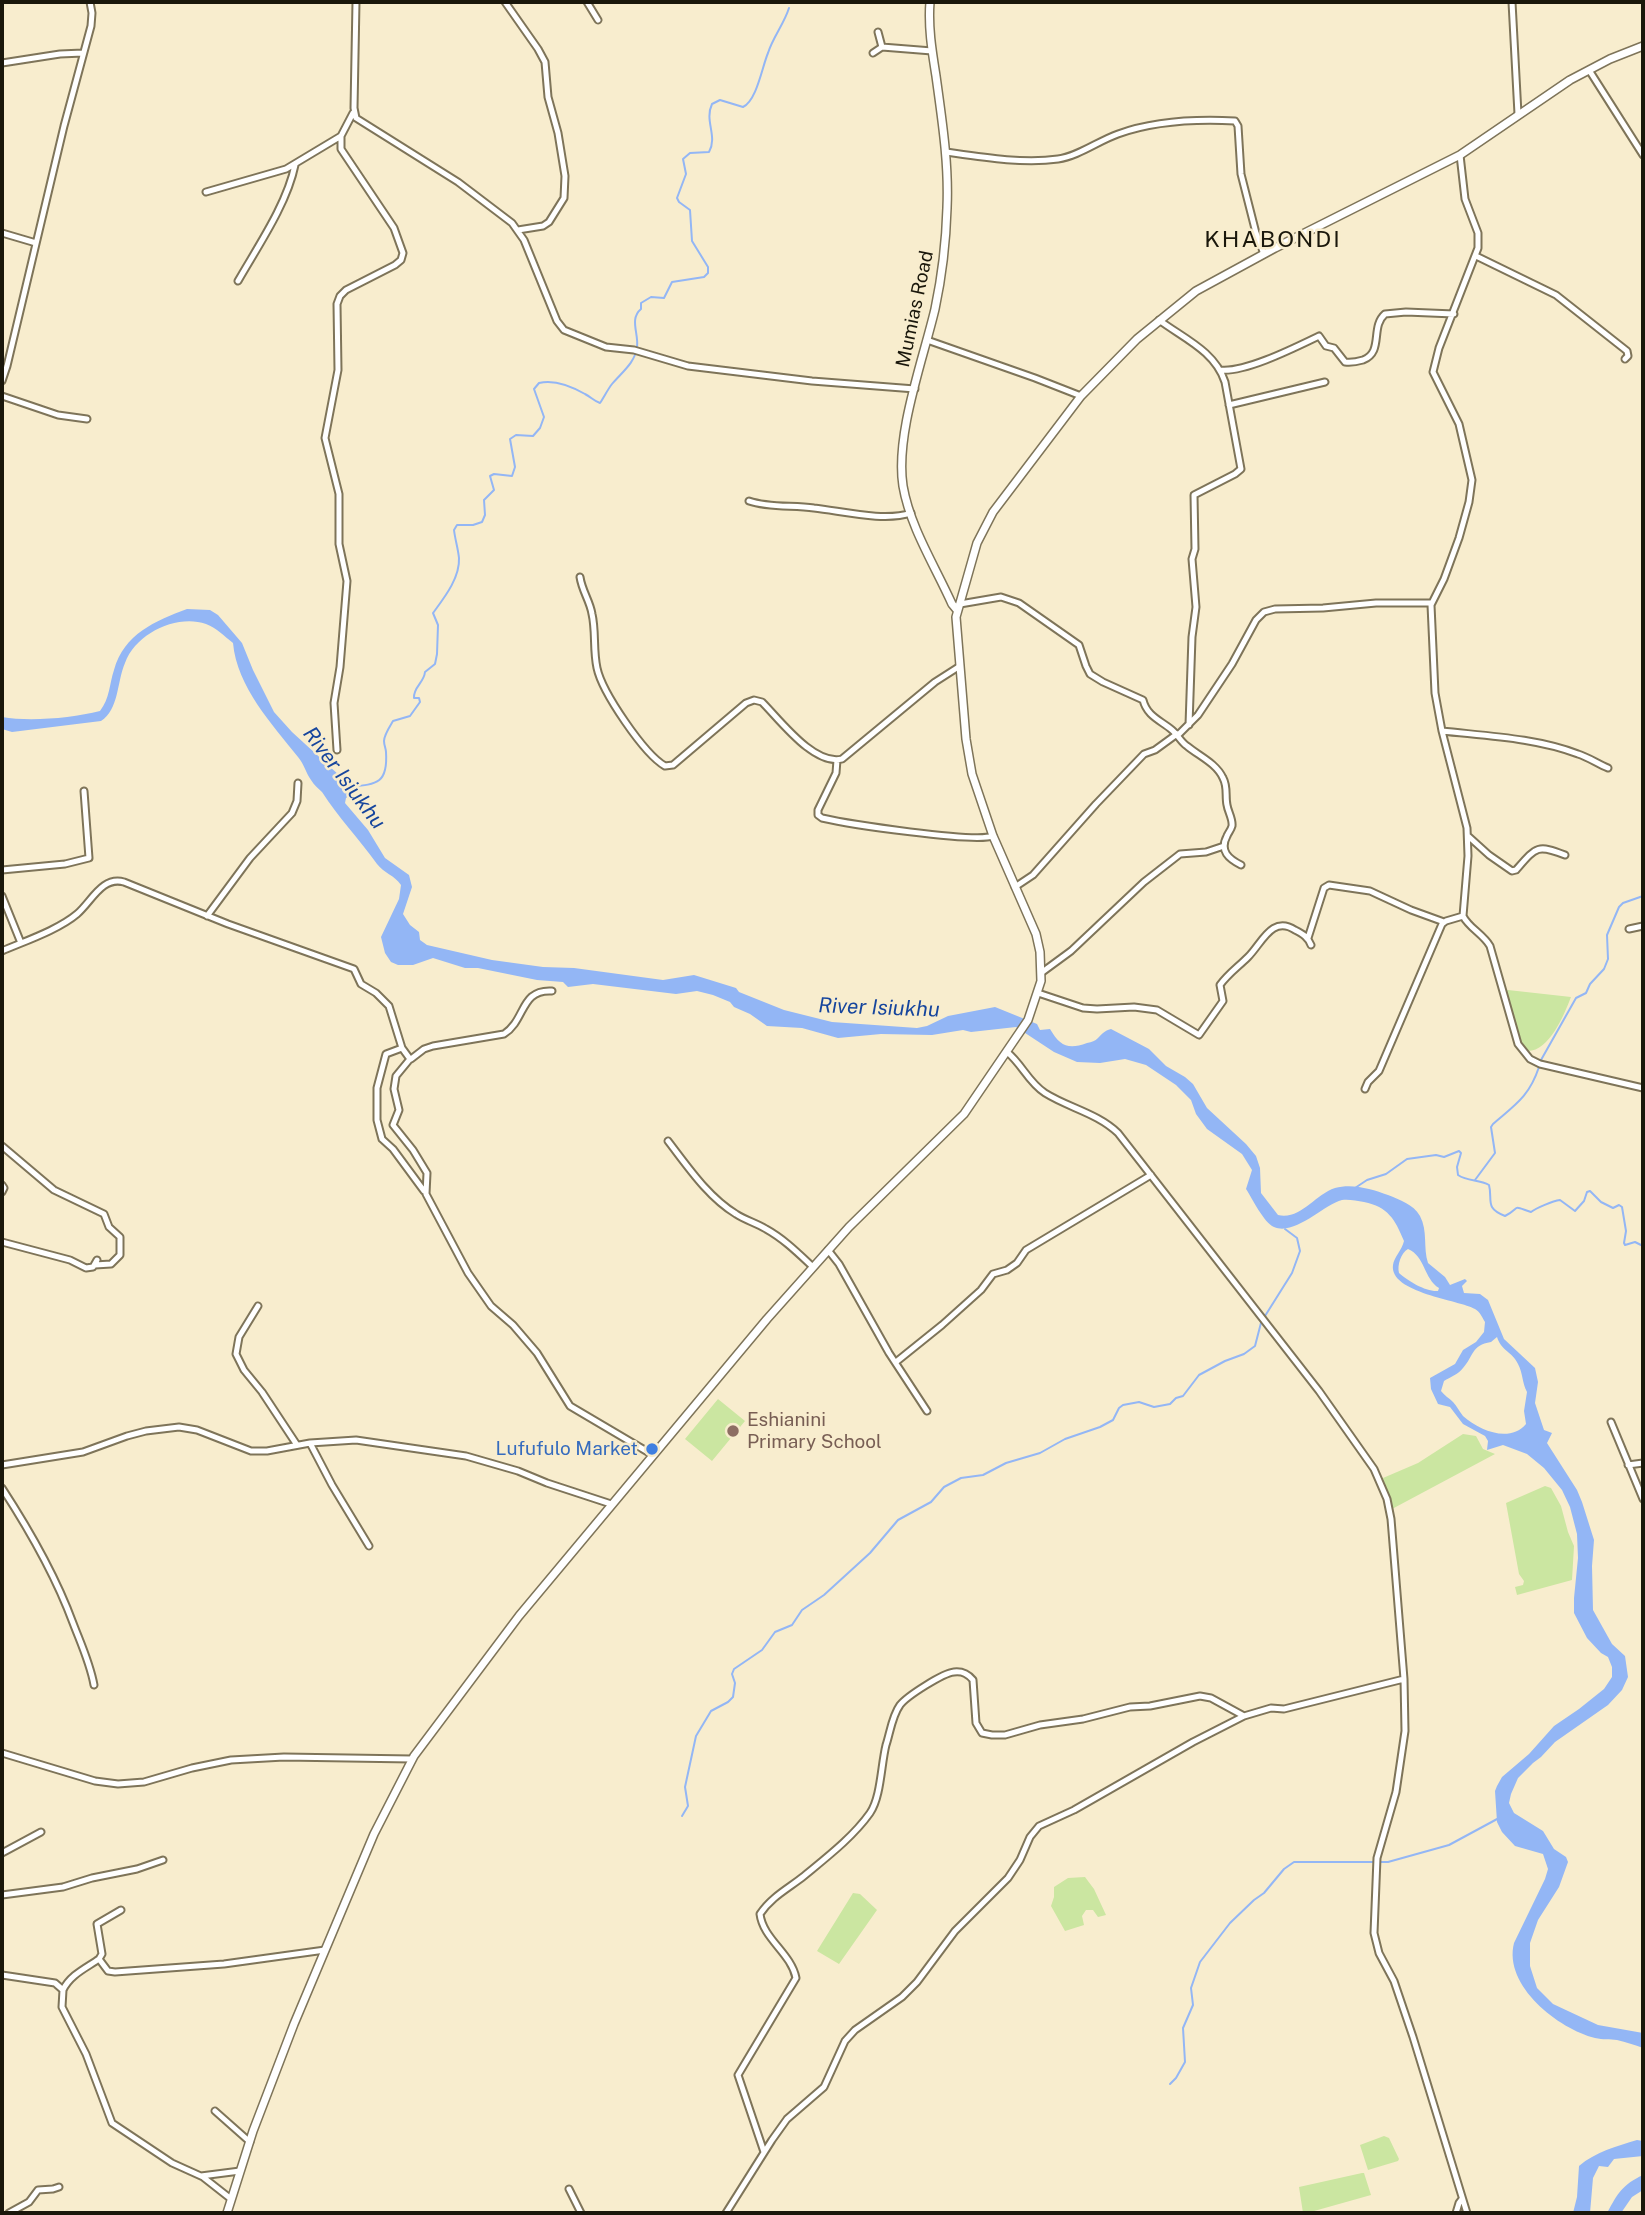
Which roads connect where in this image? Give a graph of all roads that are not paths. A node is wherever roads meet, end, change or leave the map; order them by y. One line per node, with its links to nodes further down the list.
1 (90, 2): 12 (street)
2 (356, 2): 16 (street)
3 (505, 2): 24 (street)
4 (587, 2): 7 (street)
5 (930, 2): 11 (street, Mumias Road)
6 (1512, 2): 17 (street)
7 (598, 20)
8 (878, 32): 10 (street)
9 (1643, 46): 15 (street)
10 (882, 47): 11 (street); 13 (street)
11 (932, 51): 19 (street, Mumias Road)
12 (83, 53): 14 (street); 26 (street)
13 (873, 53)
14 (2, 63)
15 (1589, 70): 17 (street); 21 (street)
16 (354, 112): 18 (street); 24 (street)
17 (1518, 114): 20 (street)
18 (341, 136): 22 (street); 51 (street)
19 (946, 152): 27 (street); 32 (street, Mumias Road)
20 (1460, 155): 27 (street); 28 (street)
21 (1643, 155)
22 (295, 164): 23 (street); 29 (street)
23 (206, 192)
24 (518, 230): 37 (street)
25 (2, 233): 26 (street)
26 (36, 243): 35 (street)
27 (1264, 254): 31 (street)
28 (1476, 256): 30 (street); 33 (street)
29 (238, 281)
30 (1454, 314): 34 (street); 45 (street)
31 (1159, 320): 34 (street); 39 (street)
32 (927, 340): 37 (street, Mumias Road); 39 (street)
33 (1625, 359)
34 (1220, 369): 40 (street)
35 (2, 381)
36 (1325, 382): 40 (street)
37 (915, 389): 43 (street, Mumias Road)
38 (2, 396): 41 (street)
39 (1081, 396): 46 (street)
40 (1229, 405): 48 (street)
41 (87, 419)
42 (749, 501): 43 (street)
43 (911, 513): 46 (street, Mumias Road)
44 (580, 578): 52 (street)
45 (1431, 603): 48 (street); 49 (street)
46 (959, 607): 47 (street); 50 (street)
47 (960, 666): 52 (street); 56 (street)
48 (1189, 725): 50 (street)
49 (1442, 732): 53 (street); 57 (street)
50 (1177, 734): 58 (street); 62 (street)
51 (337, 750)
52 (838, 760): 56 (street)
53 (1608, 768)
54 (298, 783): 64 (street)
55 (84, 791): 61 (street)
56 (993, 835): 62 (street)
57 (1468, 836): 59 (street); 65 (street)
58 (1224, 846): 60 (street); 71 (street)
59 (1565, 855)
60 (1241, 865)
61 (2, 870)
62 (1015, 887): 71 (street)
63 (2, 896): 69 (street)
64 (207, 916): 69 (street); 74 (street)
65 (1463, 916): 66 (street); 77 (street)
66 (1444, 922): 73 (street); 78 (street)
67 (1643, 926): 68 (street)
68 (1629, 929)
69 (21, 943): 70 (street)
70 (2, 951)
71 (1041, 973): 73 (street)
72 (552, 991): 76 (street)
73 (1038, 993): 75 (street)
74 (402, 1048): 76 (street); 84 (street)
75 (1007, 1052): 81 (street); 86 (street)
76 (411, 1059): 84 (street)
77 (1643, 1088)
78 (1365, 1089)
79 (668, 1142): 87 (street)
80 (2, 1146): 85 (street)
81 (1151, 1175): 89 (street); 102 (street)
82 (2, 1185): 83 (street)
83 (2, 1192)
84 (426, 1194): 94 (street)
85 (2, 1242)
86 (828, 1250): 87 (street); 89 (street)
87 (813, 1267): 94 (street)
88 (258, 1306): 93 (street)
89 (896, 1362): 90 (street)
90 (927, 1411)
91 (1611, 1422): 97 (street)
92 (310, 1443): 93 (street); 100 (street); 101 (street)
93 (297, 1445): 96 (street)
94 (653, 1455): 100 (street)
95 (1643, 1462): 97 (street)
96 (2, 1465)
97 (1628, 1465): 99 (street)
98 (2, 1488): 103 (street)
99 (1643, 1500)
100 (611, 1504): 106 (street)
101 (369, 1546)
102 (1404, 1679): 104 (street); 124 (street)
103 (94, 1685)
104 (1244, 1716): 118 (street); 118 (street)
105 (2, 1753): 106 (street)
106 (412, 1759): 112 (street)
107 (41, 1832): 108 (street)
108 (2, 1853)
109 (163, 1860): 110 (street)
110 (2, 1895)
111 (121, 1910): 113 (street)
112 (325, 1950): 113 (street); 117 (street)
113 (99, 1959): 115 (street)
114 (2, 1975): 115 (street)
115 (64, 1987): 120 (street)
116 (215, 2111): 117 (street)
117 (250, 2142): 119 (street)
118 (764, 2152): 128 (street)
119 (240, 2171): 120 (street); 123 (street)
120 (201, 2176): 123 (street)
121 (60, 2187): 125 (street)
122 (569, 2189): 127 (street)
123 (231, 2199): 126 (street)
124 (1462, 2199): 129 (street); 130 (street)
125 (9, 2213)
126 (227, 2213)
127 (581, 2213)
128 (726, 2213)
129 (1456, 2213)
130 (1466, 2213)

